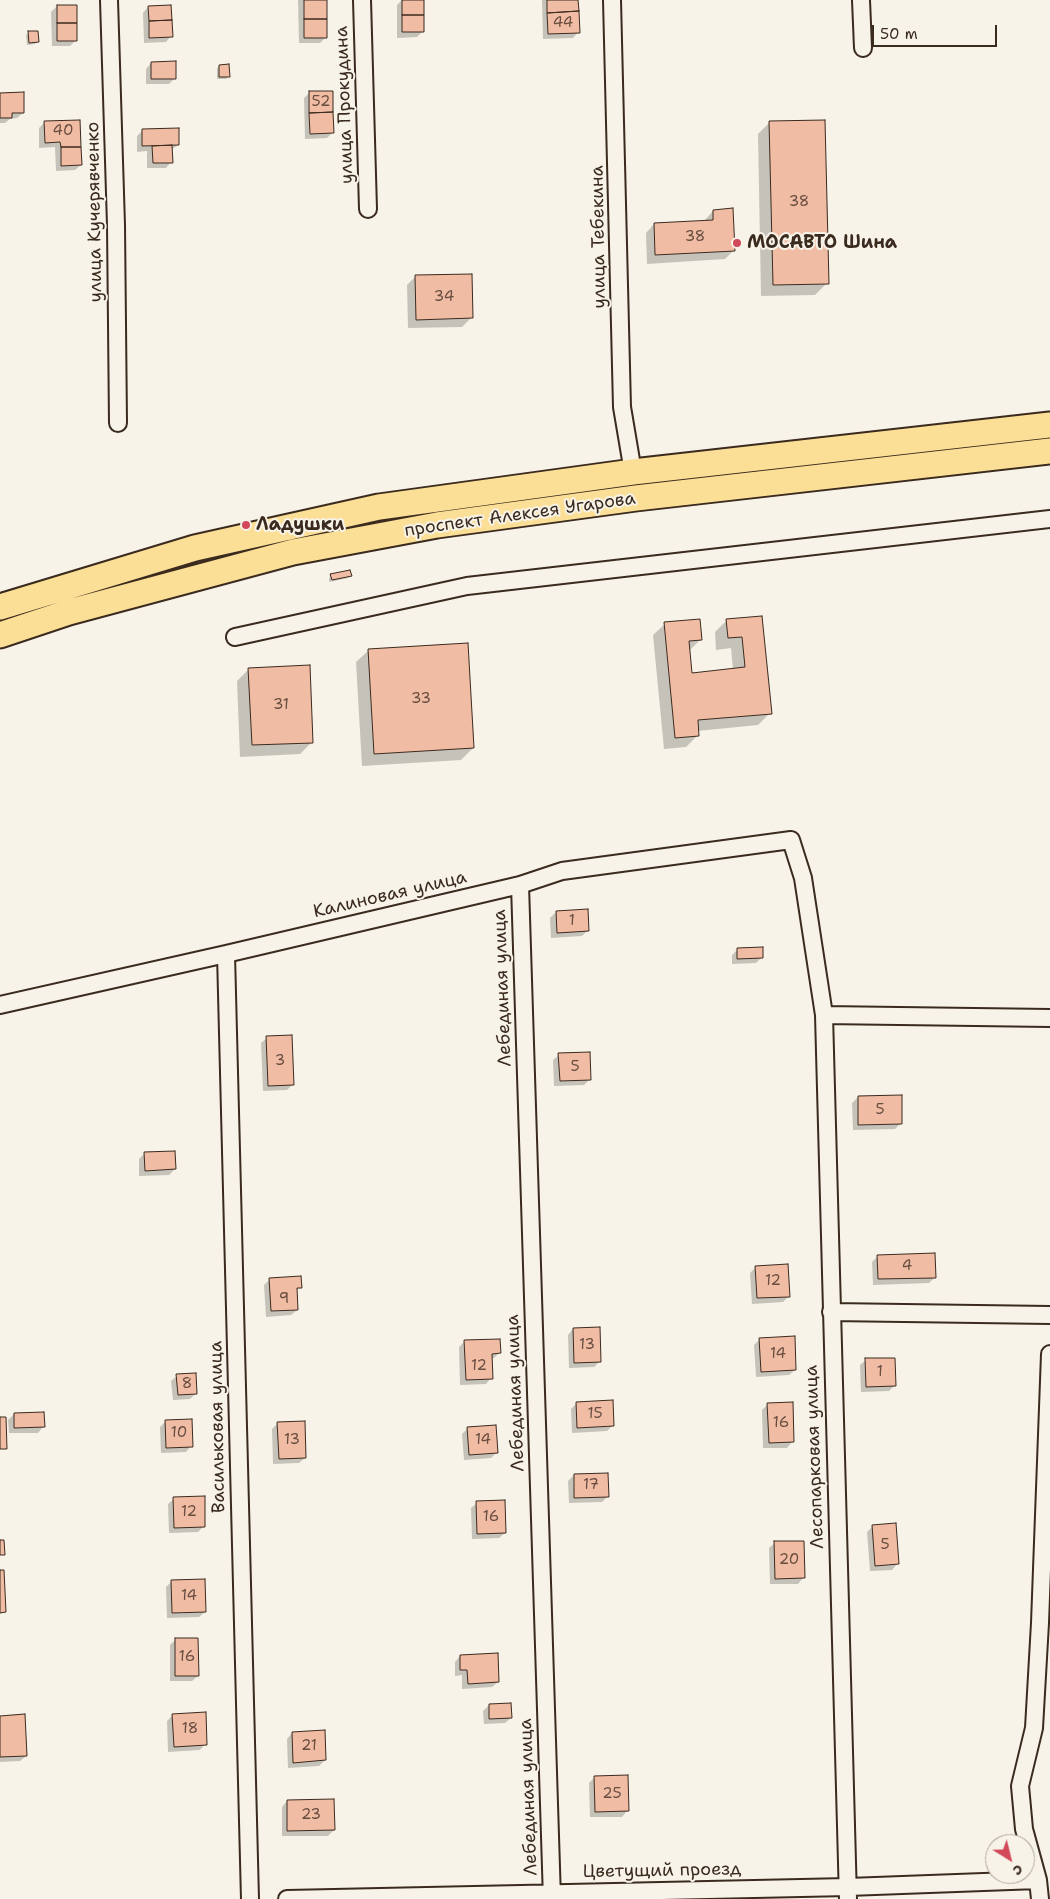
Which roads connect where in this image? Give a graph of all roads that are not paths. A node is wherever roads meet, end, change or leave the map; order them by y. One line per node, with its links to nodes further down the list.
1 (110, 0): 7 (street, улица Кучерявченко)
2 (362, 0): 6 (street, улица Прокудина)
3 (612, 0): 10 (street, улица Тебекина)
4 (861, 0): 5 (street)
5 (863, 48)
6 (368, 209)
7 (118, 423)
8 (1050, 425): 10 (main road, проспект Алексея Угарова)
9 (1050, 451): 11 (main road, проспект Алексея Угарова)
10 (633, 472): 11 (main road); 13 (main road, проспект Алексея Угарова)
11 (636, 498): 14 (main road, проспект Алексея Угарова)
12 (1050, 519): 15 (street)
13 (0, 608)
14 (0, 635)
15 (235, 636)
16 (791, 840): 17 (street, Калиновая улица); 20 (street, Лесопарковая улица)
17 (520, 885): 18 (street, Калиновая улица); 27 (street, Лебединая улица)
18 (226, 954): 19 (street, Калиновая улица); 28 (street, Васильковая улица)
19 (0, 1005)
20 (824, 1015): 21 (street); 22 (street, Лесопарковая улица)
21 (1050, 1018)
22 (831, 1312): 23 (street); 26 (street, Лесопарковая улица)
23 (1050, 1315)
24 (1050, 1354): 25 (street)
25 (1038, 1880): 26 (street, Цветущий проезд); 30 (street)
26 (848, 1893): 27 (street, Цветущий проезд)
27 (552, 1896): 29 (street, Цветущий проезд)
28 (250, 1899)
29 (287, 1899)
30 (1040, 1899)

